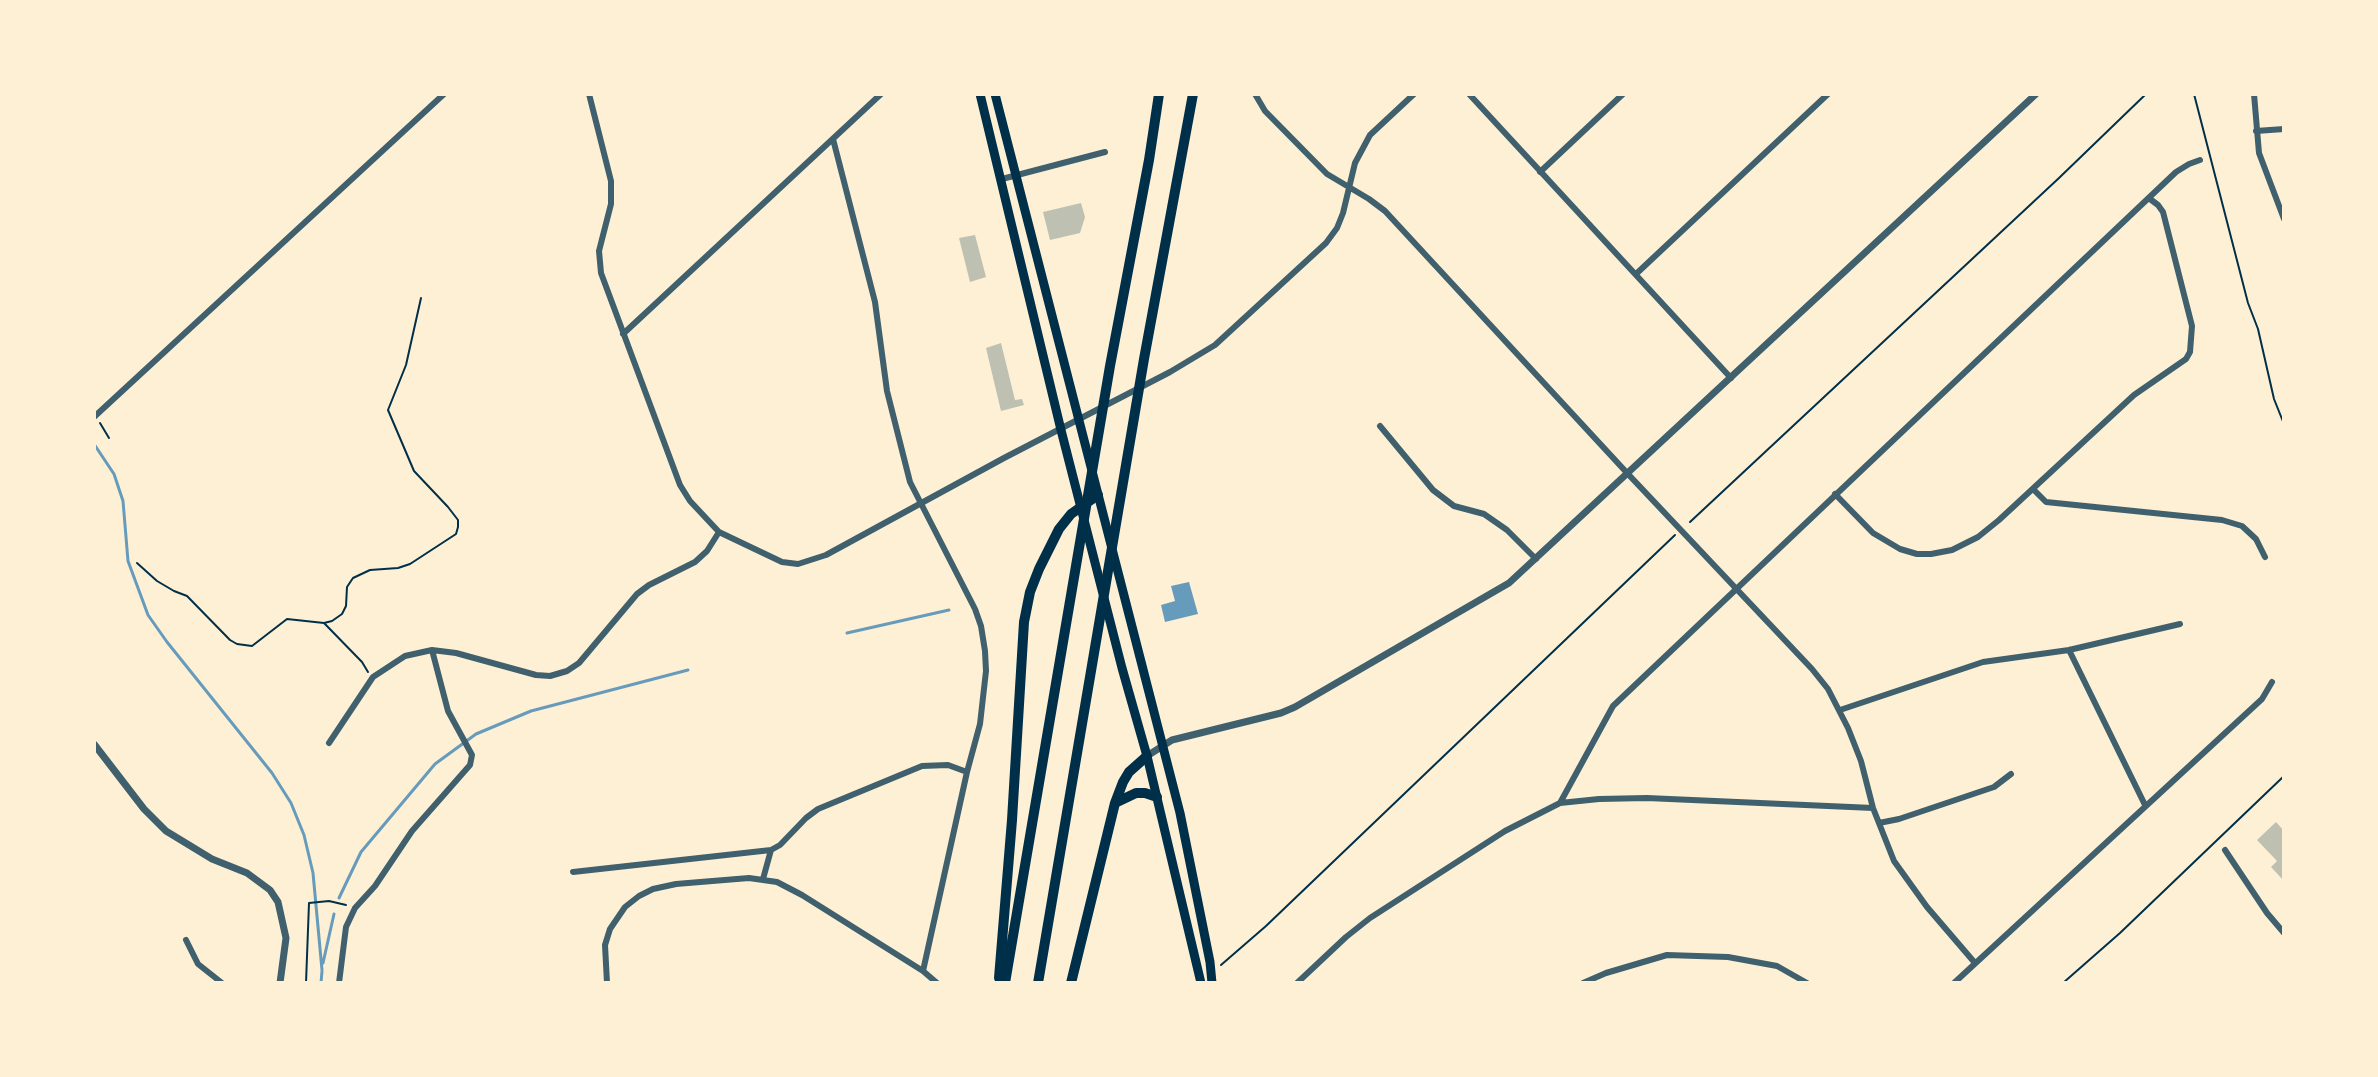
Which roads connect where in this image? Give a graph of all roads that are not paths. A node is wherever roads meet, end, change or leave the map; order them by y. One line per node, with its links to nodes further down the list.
1 (444, 94): 29 (street)
2 (589, 94): 27 (street)
3 (881, 94): 17 (street)
4 (980, 94): 22 (main road)
5 (995, 94): 21 (main road)
6 (1159, 94): 73 (highway)
7 (1193, 94): 74 (highway)
8 (1255, 94): 23 (street)
9 (1414, 94): 23 (street)
10 (1469, 94): 20 (street)
11 (1623, 94): 20 (street)
12 (1828, 94): 26 (street)
13 (2036, 94): 28 (street)
14 (2254, 94): 16 (street)
15 (2284, 129): 16 (street)
16 (2256, 131): 25 (street)
17 (833, 139): 27 (street); 37 (street)
18 (1105, 152): 21 (street)
19 (2200, 160): 24 (street)
20 (1540, 172): 26 (street)
21 (1017, 175): 22 (street); 30 (main road)
22 (1002, 179): 32 (main road)
23 (1349, 189): 30 (street); 33 (street)
24 (2150, 199): 34 (street); 35 (street)
25 (2284, 219)
26 (1636, 274): 28 (street)
27 (623, 334): 39 (street)
28 (1731, 378): 33 (street)
29 (97, 419)
30 (1077, 421): 32 (street); 36 (main road)
31 (1380, 426): 41 (street)
32 (1061, 430): 37 (street); 38 (main road)
33 (1628, 474): 41 (street); 42 (street)
34 (2033, 489): 35 (street); 40 (street)
35 (1835, 494): 42 (street)
36 (1098, 495): 38 (highway); 50 (main road)
37 (920, 505): 39 (street); 52 (street)
38 (1081, 506): 51 (main road); 73 (highway)
39 (719, 532): 44 (street)
40 (2265, 557)
41 (1536, 559): 50 (street)
42 (1736, 587): 47 (street); 56 (street)
43 (2180, 624): 45 (street)
44 (432, 650): 48 (street); 70 (street)
45 (2069, 650): 47 (street); 57 (street)
46 (2272, 682): 57 (street)
47 (1840, 710): 58 (street)
48 (329, 743)
49 (94, 744): 69 (street)
50 (1162, 746): 51 (street); 77 (main road)
51 (1147, 756): 54 (main road); 55 (highway)
52 (967, 772): 60 (street); 67 (street)
53 (2011, 774): 59 (street)
54 (1157, 797): 55 (highway); 76 (main road)
55 (1115, 803): 75 (highway)
56 (1560, 803): 58 (street); 78 (street)
57 (2145, 805): 66 (street)
58 (1873, 808): 59 (street)
59 (1879, 823): 66 (street)
60 (771, 850): 62 (street); 63 (street)
61 (2225, 850): 64 (street)
62 (573, 872)
63 (763, 879): 67 (street); 71 (street)
64 (2284, 933)
65 (186, 940): 68 (street)
66 (1975, 963): 81 (street)
67 (923, 971): 72 (street)
68 (222, 983)
69 (280, 983)
70 (339, 983)
71 (607, 983)
72 (937, 983)
73 (1002, 983)
74 (1038, 983)
75 (1071, 983)
76 (1201, 983)
77 (1212, 983)
78 (1297, 983)
79 (1583, 983): 80 (street)
80 (1807, 983)
81 (1954, 983)

